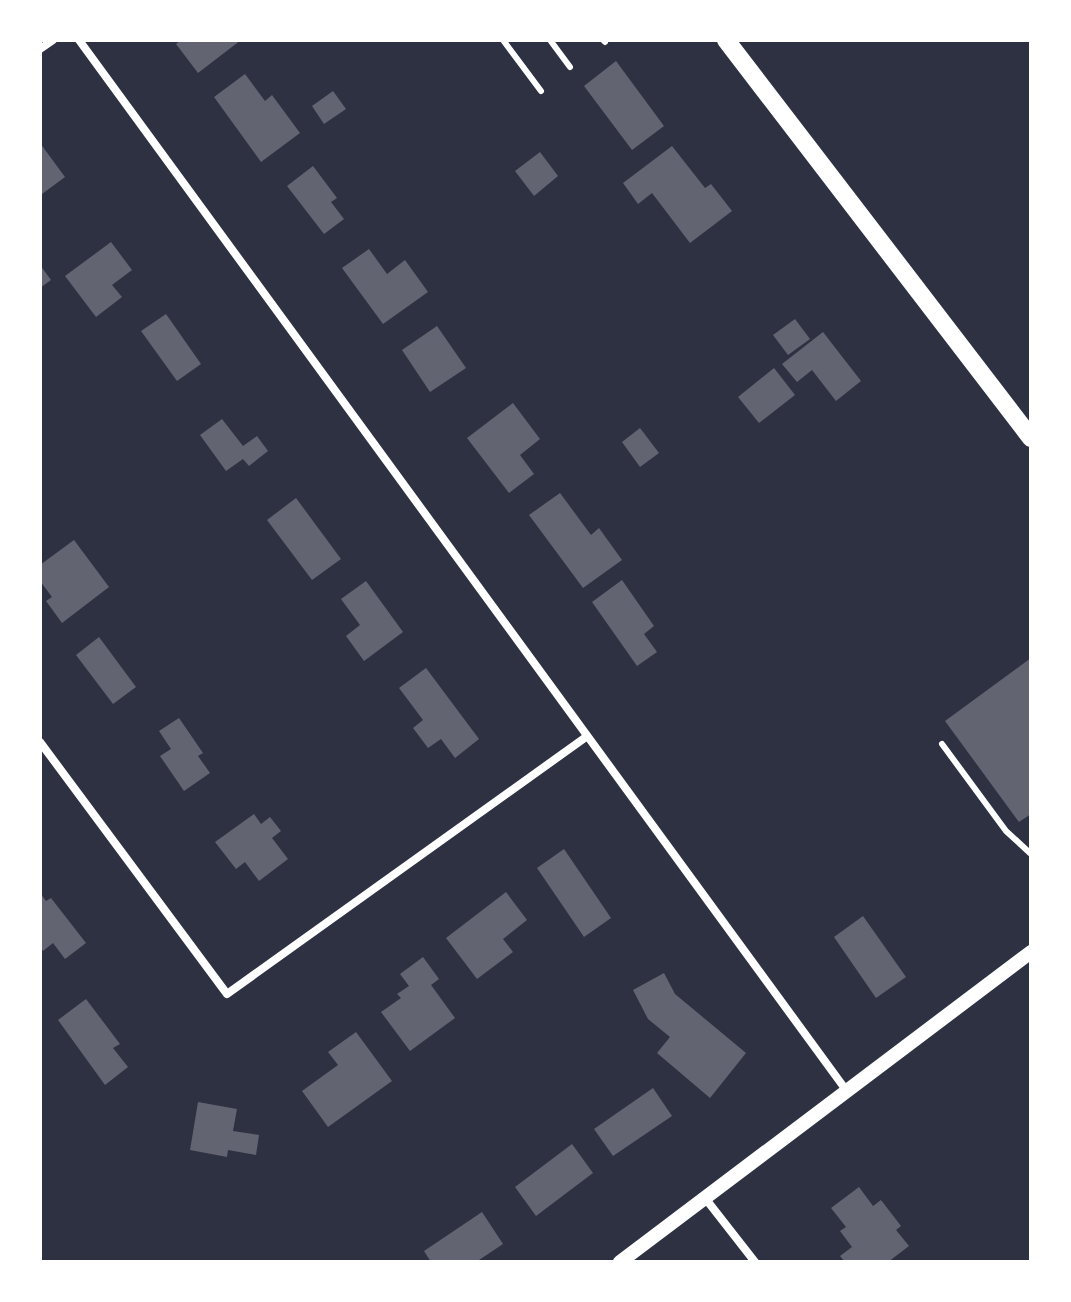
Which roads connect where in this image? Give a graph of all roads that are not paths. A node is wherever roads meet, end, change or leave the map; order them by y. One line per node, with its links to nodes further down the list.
1 (53, 40): 6 (street)
2 (79, 40): 10 (street)
3 (503, 40): 8 (lane)
4 (550, 40): 7 (lane)
5 (726, 40): 9 (main road)
6 (40, 49)
7 (570, 67)
8 (541, 91)
9 (1031, 438)
10 (586, 737): 11 (street); 15 (street)
11 (40, 742)
12 (942, 744): 13 (lane)
13 (1031, 854)
14 (1031, 952): 15 (street)
15 (846, 1090): 16 (street)
16 (705, 1198): 17 (street); 18 (street)
17 (620, 1262)
18 (755, 1262)

